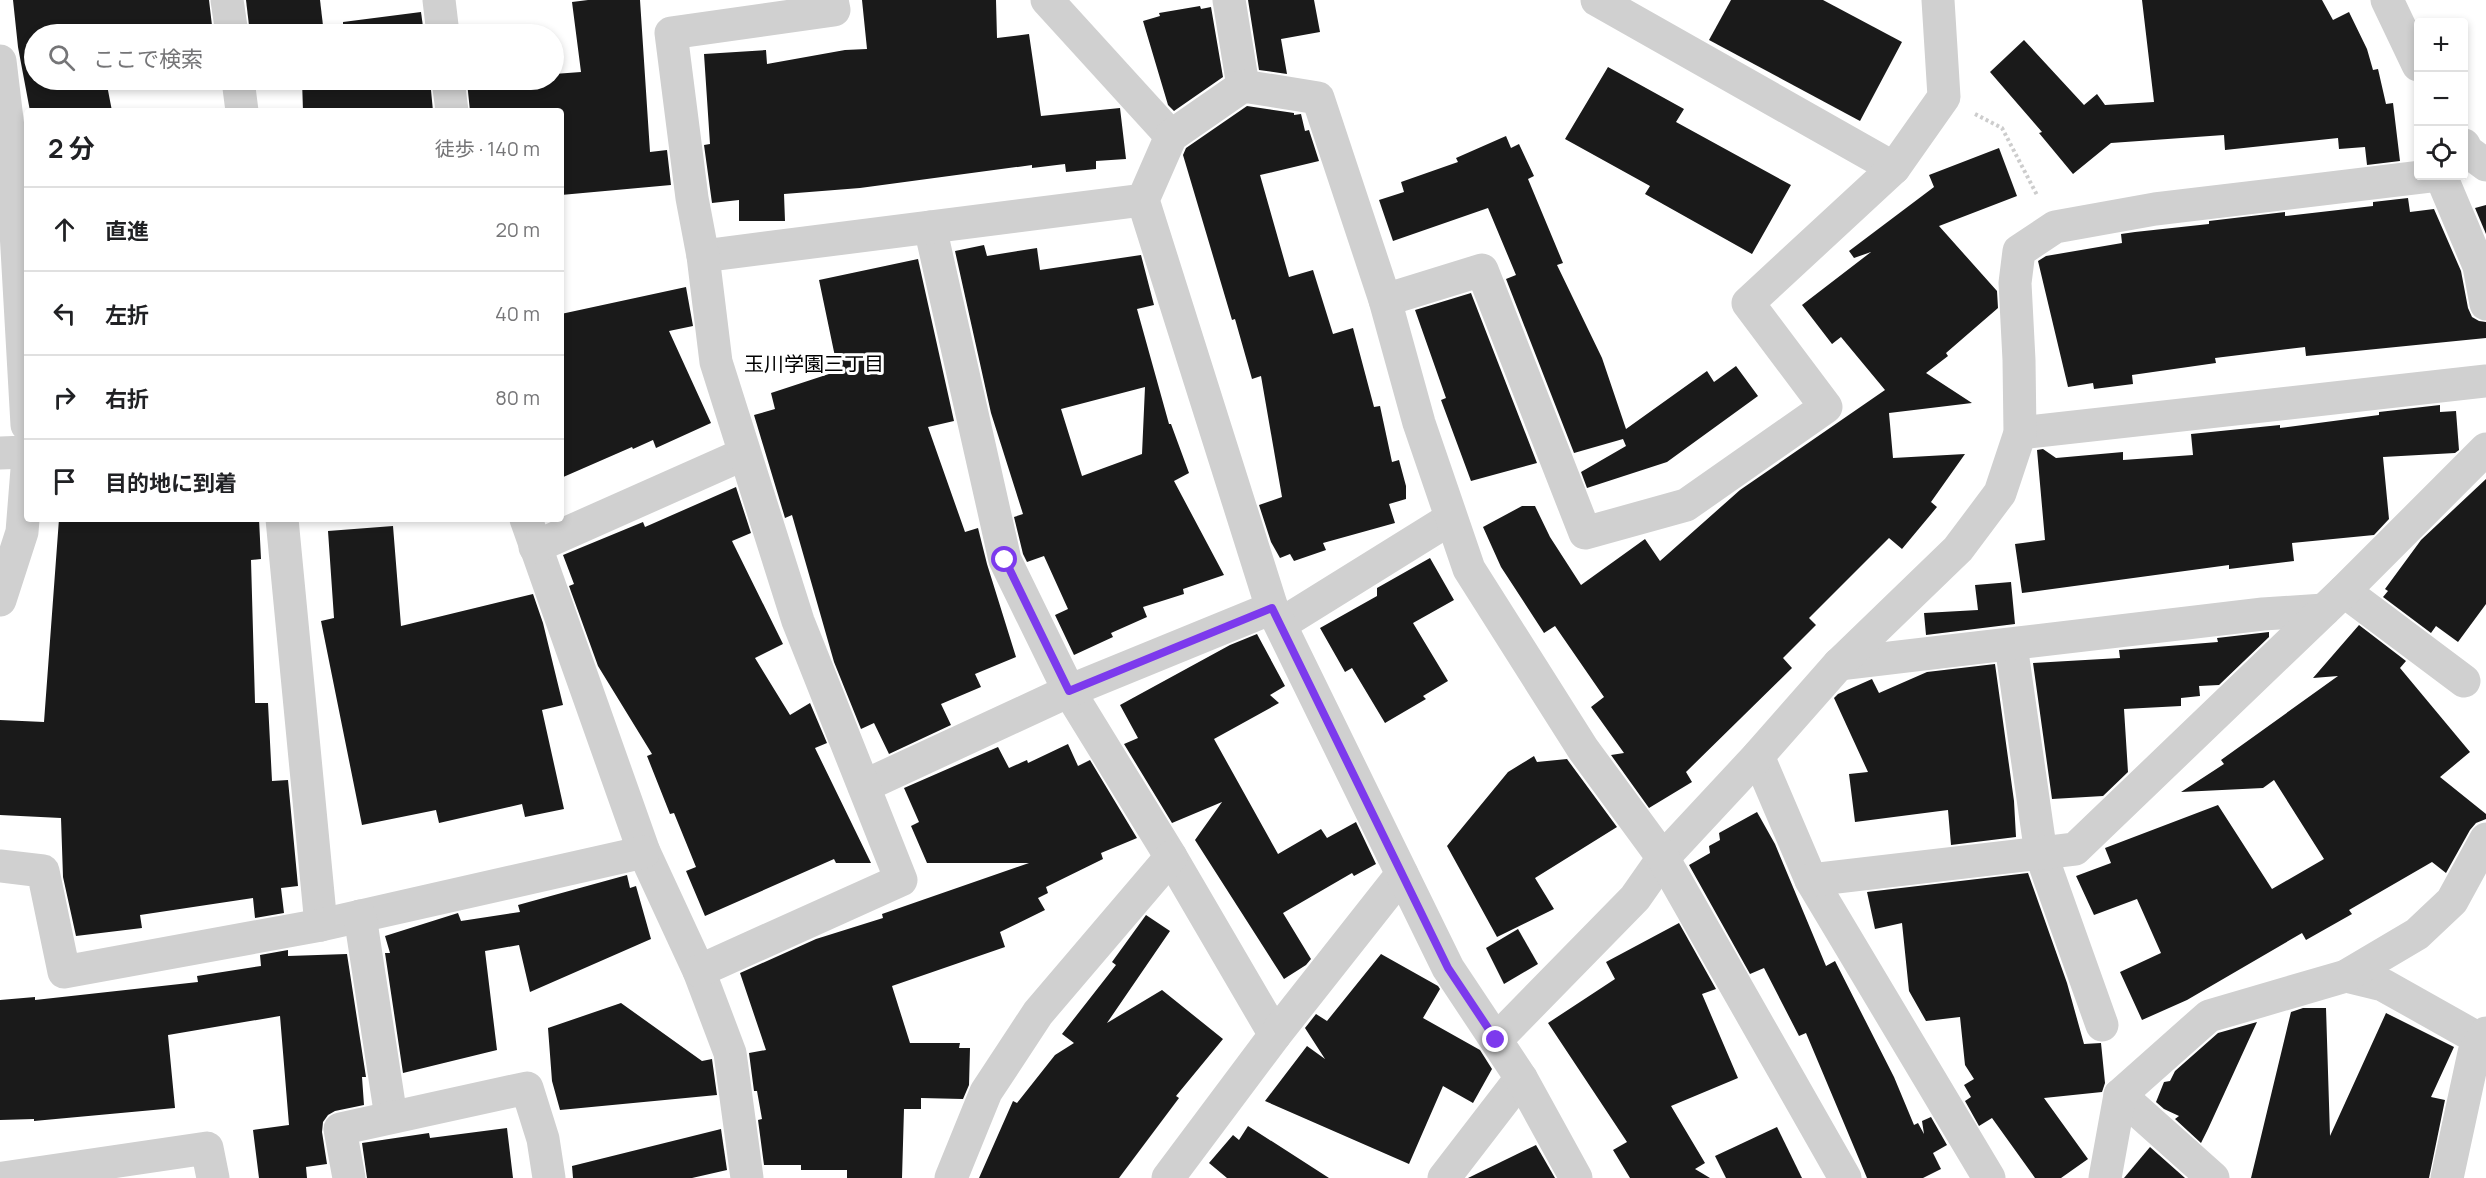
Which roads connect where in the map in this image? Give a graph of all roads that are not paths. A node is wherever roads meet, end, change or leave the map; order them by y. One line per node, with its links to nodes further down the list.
1 (228, 0): 9 (street)
2 (440, 0): 10 (street)
3 (832, 0): 25 (street)
4 (1047, 0): 18 (street)
5 (1229, 0): 13 (street)
6 (1597, 0): 20 (street)
7 (1938, 0): 20 (street)
8 (2387, 0): 11 (street)
9 (231, 24)
10 (442, 24)
11 (2414, 57)
12 (0, 61): 19 (street)
13 (1243, 86): 18 (street); 26 (street)
14 (239, 90): 16 (street)
15 (449, 90): 17 (street)
16 (242, 108)
17 (452, 108)
18 (1171, 136): 23 (street)
19 (6, 161): 29 (street)
20 (1894, 168): 26 (street)
21 (2414, 178): 30 (street)
22 (2443, 180): 27 (street)
23 (1143, 200): 24 (street); 43 (street)
24 (930, 227): 25 (street); 47 (street)
25 (704, 256): 34 (street)
26 (1385, 300): 36 (street)
27 (2486, 304)
28 (2486, 381): 30 (street)
29 (24, 387)
30 (2020, 433): 45 (street)
31 (2486, 449): 42 (street)
32 (24, 452): 33 (street)
33 (0, 453)
34 (744, 454): 37 (street); 49 (street)
35 (24, 507): 41 (street)
36 (1450, 519): 43 (street); 54 (street)
37 (564, 520)
38 (282, 522): 59 (street)
39 (560, 522): 40 (street)
40 (530, 533): 51 (street)
41 (0, 600)
42 (2334, 601): 44 (street); 46 (street); 52 (street)
43 (1276, 616): 47 (street); 56 (street)
44 (2011, 645): 45 (street); 52 (street)
45 (1839, 664): 48 (street)
46 (2464, 681)
47 (1069, 691): 49 (street); 53 (street)
48 (1758, 756): 54 (street); 57 (street)
49 (864, 786): 60 (street)
50 (2486, 839): 61 (street)
51 (644, 852): 58 (street); 60 (street)
52 (2041, 854): 57 (street); 62 (street)
53 (1171, 857): 63 (street); 74 (street)
54 (1663, 858): 65 (street); 78 (street)
55 (0, 866): 59 (street)
56 (1402, 874): 63 (street); 65 (street)
57 (1811, 880): 79 (street)
58 (360, 916): 59 (street); 68 (street)
59 (321, 925)
60 (699, 971): 73 (street)
61 (2346, 976): 64 (street); 67 (street)
62 (2102, 1024)
63 (1275, 1035): 75 (street)
64 (2483, 1036): 82 (street)
65 (1496, 1040): 66 (street)
66 (1521, 1078): 76 (street); 77 (street)
67 (2120, 1095): 80 (street); 81 (street)
68 (391, 1117): 71 (street); 72 (street)
69 (3, 1178): 70 (street)
70 (213, 1178)
71 (349, 1178)
72 (549, 1178)
73 (747, 1178)
74 (951, 1178)
75 (1168, 1178)
76 (1444, 1178)
77 (1575, 1178)
78 (1845, 1178)
79 (1989, 1178)
80 (2104, 1178)
81 (2213, 1178)
82 (2447, 1178)

